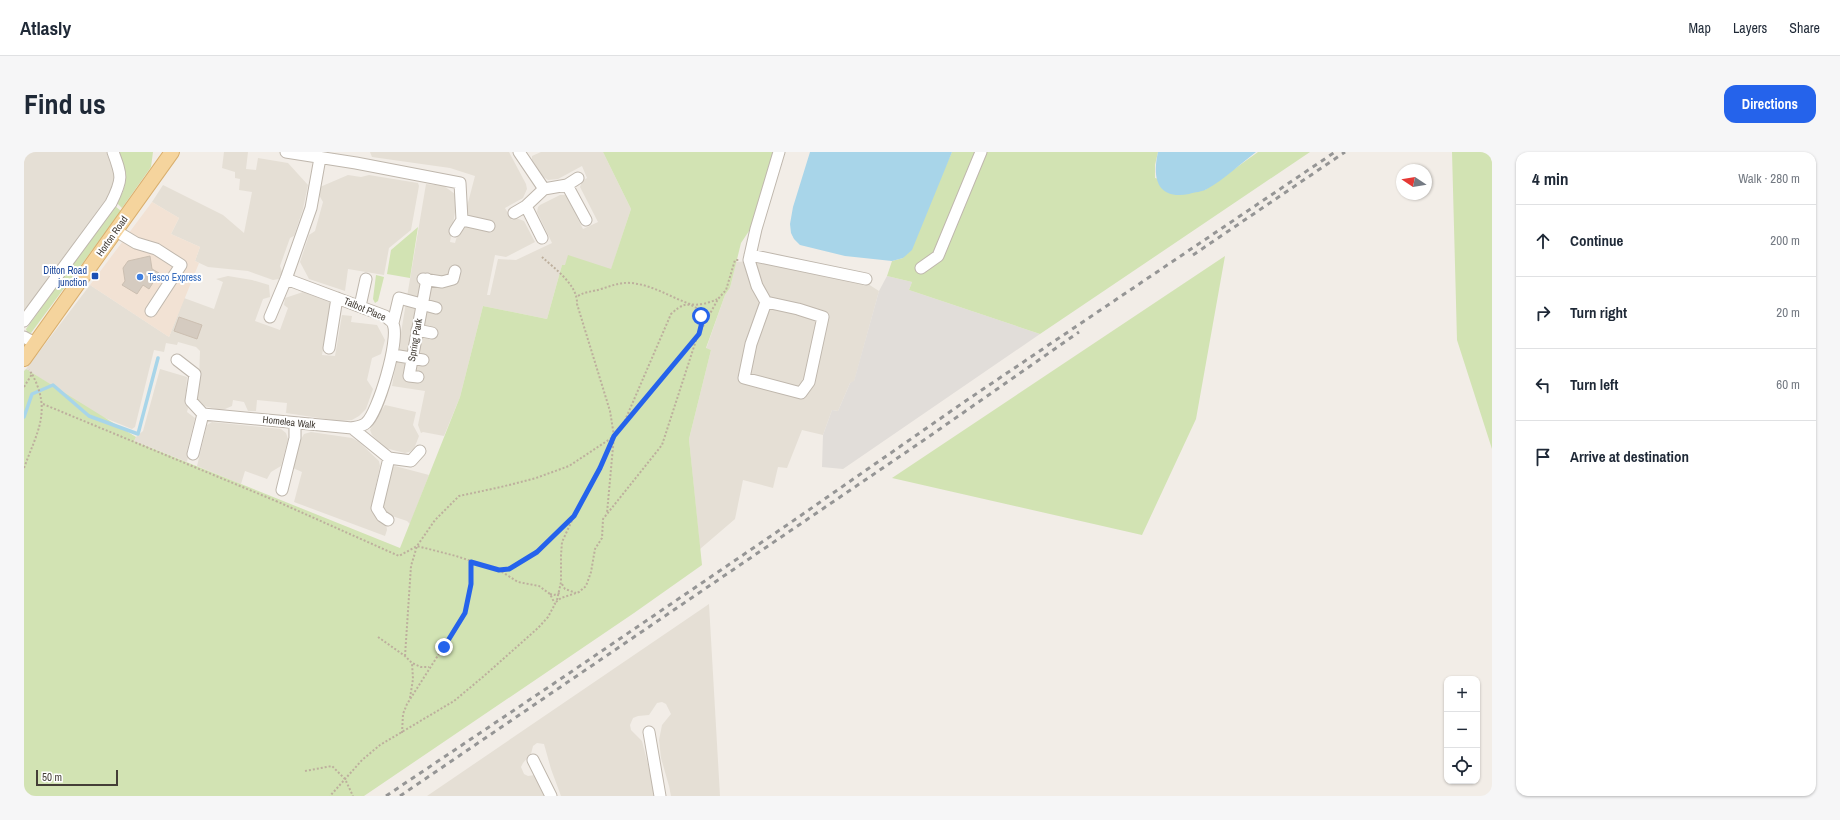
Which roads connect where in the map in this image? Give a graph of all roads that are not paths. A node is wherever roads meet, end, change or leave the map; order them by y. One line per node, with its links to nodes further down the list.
1 (113, 152): 32 (street, Horton Road)
2 (286, 152): 7 (street)
3 (520, 152): 10 (street)
4 (779, 152): 19 (street)
5 (981, 152): 20 (street)
6 (169, 153): 16 (main road, Horton Road)
7 (320, 158): 13 (street); 22 (street)
8 (578, 178): 9 (street)
9 (567, 185): 10 (street); 14 (street)
10 (544, 189): 11 (street)
11 (526, 206): 12 (street); 18 (street)
12 (514, 213)
13 (462, 220): 15 (street); 17 (street)
14 (586, 220)
15 (489, 226)
16 (116, 231): 30 (street); 36 (main road, Horton Road)
17 (456, 231)
18 (542, 238)
19 (749, 258): 24 (street); 26 (street)
20 (921, 268)
21 (455, 271): 27 (street, Spring Park)
22 (286, 279): 25 (street, Talbot Place); 31 (street)
23 (366, 279): 28 (street)
24 (866, 279)
25 (337, 298): 28 (street, Talbot Place); 37 (street)
26 (766, 302): 26 (street)
27 (422, 305): 29 (street); 33 (street, Spring Park); 34 (street, Spring Park)
28 (360, 306): 33 (street, Talbot Place)
29 (436, 308)
30 (151, 312)
31 (270, 317)
32 (24, 321)
33 (393, 323): 45 (street, Talbot Place)
34 (417, 330): 35 (street); 39 (street, Spring Park)
35 (432, 333)
36 (30, 340): 41 (main road, Horton Road)
37 (328, 348)
38 (399, 356): 39 (street)
39 (417, 359): 42 (street, Spring Park)
40 (177, 360): 43 (street)
41 (26, 364)
42 (414, 377)
43 (202, 414): 44 (street, Homelea Walk); 47 (street)
44 (295, 423): 45 (street, Homelea Walk); 49 (street)
45 (352, 428): 48 (street)
46 (420, 451): 48 (street)
47 (192, 454)
48 (389, 458): 50 (street)
49 (282, 490)
50 (388, 520)
51 (649, 732): 54 (street)
52 (534, 760): 53 (street)
53 (551, 796)
54 (660, 796)

